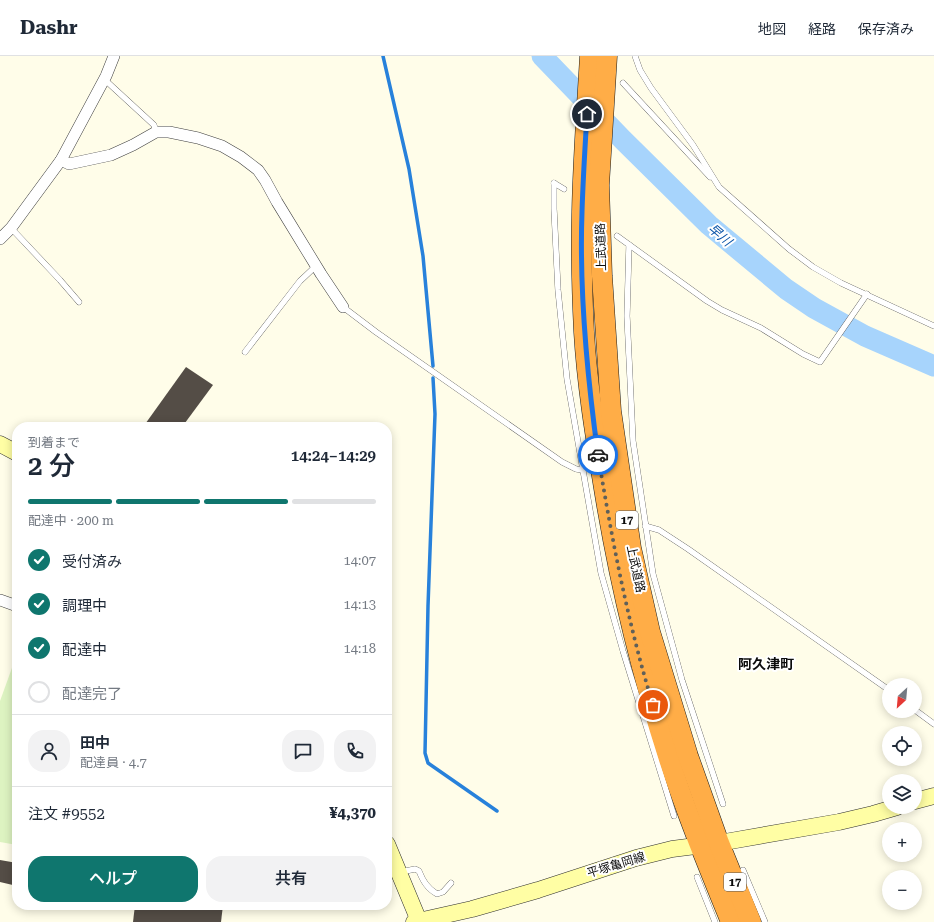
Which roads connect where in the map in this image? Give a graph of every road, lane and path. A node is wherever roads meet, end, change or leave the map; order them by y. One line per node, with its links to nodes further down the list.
1 (114, 56): 4 (street)
2 (635, 56): 8 (lane)
3 (601, 59): 26 (highway, 上武道路 / 17); 30 (highway, 上武道路 / 17)
4 (104, 79): 6 (lane); 7 (street)
5 (623, 83): 8 (lane)
6 (156, 132): 7 (street); 14 (street)
7 (61, 160): 10 (street)
8 (719, 187): 15 (lane)
9 (564, 189): 22 (lane)
10 (11, 228): 12 (street); 16 (lane)
11 (617, 236): 13 (lane)
12 (0, 239)
13 (629, 245): 15 (lane); 23 (lane)
14 (316, 266): 17 (street); 19 (lane)
15 (866, 295): 18 (lane)
16 (79, 302)
17 (343, 307): 22 (lane)
18 (934, 326)
19 (245, 352)
20 (0, 444): 21 (main road)
21 (12, 451)
22 (582, 470): 30 (lane)
23 (645, 526): 26 (lane); 27 (lane)
24 (0, 600): 25 (street)
25 (12, 604)
26 (659, 629): 33 (lane); 36 (highway, 上武道路 / 17)
27 (882, 685)
28 (922, 715): 29 (lane)
29 (934, 724)
30 (663, 762): 35 (lane); 36 (highway, 上武道路 / 17)
31 (934, 796): 32 (main road)
32 (922, 799)
33 (723, 804)
34 (882, 812): 36 (main road, 平塚亀岡線)
35 (674, 816)
36 (709, 843): 42 (main road, 平塚亀岡線); 44 (highway, 上武道路 / 17); 45 (highway, 上武道路 / 17)
37 (392, 856): 39 (main road, 平塚亀岡線)
38 (743, 870): 46 (lane)
39 (399, 873): 41 (lane); 42 (main road, 平塚亀岡線)
40 (697, 877): 43 (lane)
41 (451, 883)
42 (418, 922)
43 (715, 922)
44 (731, 922)
45 (750, 922)
46 (764, 922)

